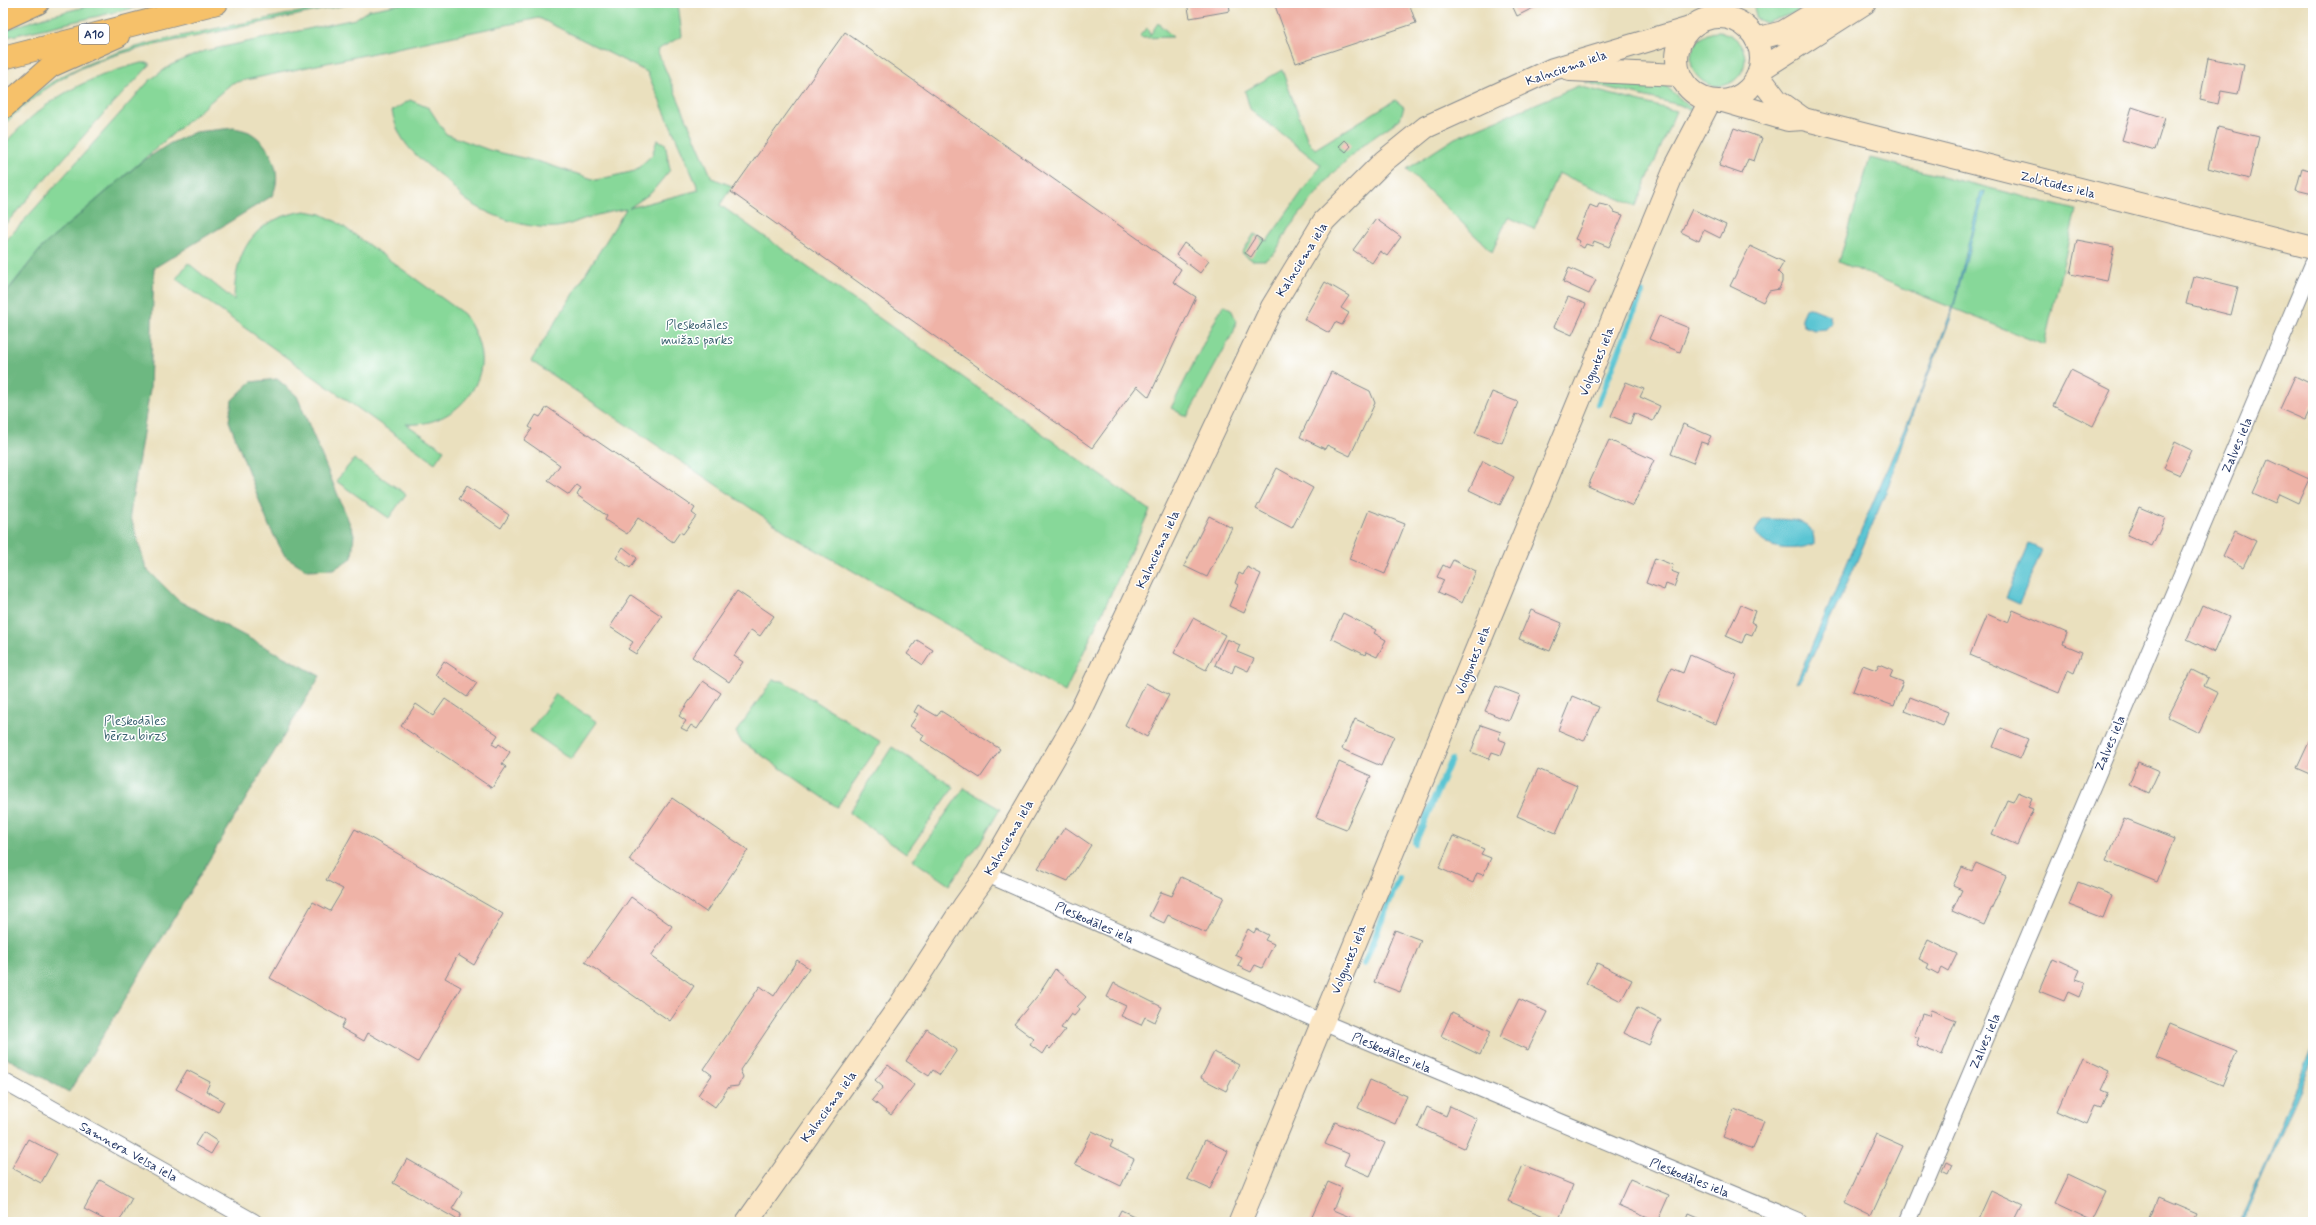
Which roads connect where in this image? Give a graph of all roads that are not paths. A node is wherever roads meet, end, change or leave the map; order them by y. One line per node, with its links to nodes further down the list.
1 (38, 3): 6 (main road)
2 (217, 3): 5 (main road, A10)
3 (1831, 3): 8 (street)
4 (1865, 3): 11 (street)
5 (185, 10): 9 (main road, A10); 14 (main road)
6 (3, 19)
7 (1690, 28): 8 (street); 10 (street, Kalnciema iela); 12 (street)
8 (1756, 39): 11 (street)
9 (3, 58)
10 (1553, 69): 12 (street); 18 (street, Kalnciema iela)
11 (1759, 73): 13 (street); 15 (street, Zolitūdes iela)
12 (1679, 75): 13 (street)
13 (1717, 101): 15 (street, Zolitūdes iela); 19 (street, Volguntes iela)
14 (3, 108)
15 (1803, 119): 16 (street, Zolitūdes iela)
16 (2313, 248)
17 (2313, 264): 25 (street, Zalves iela)
18 (987, 874): 19 (street, Pleskodāles iela); 22 (street, Kalnciema iela)
19 (1322, 1022): 23 (street, Volguntes iela); 24 (street, Pleskodāles iela)
20 (3, 1081): 21 (street, Samnera Velsa iela)
21 (254, 1222)
22 (747, 1222)
23 (1240, 1222)
24 (1799, 1222)
25 (1908, 1222)

